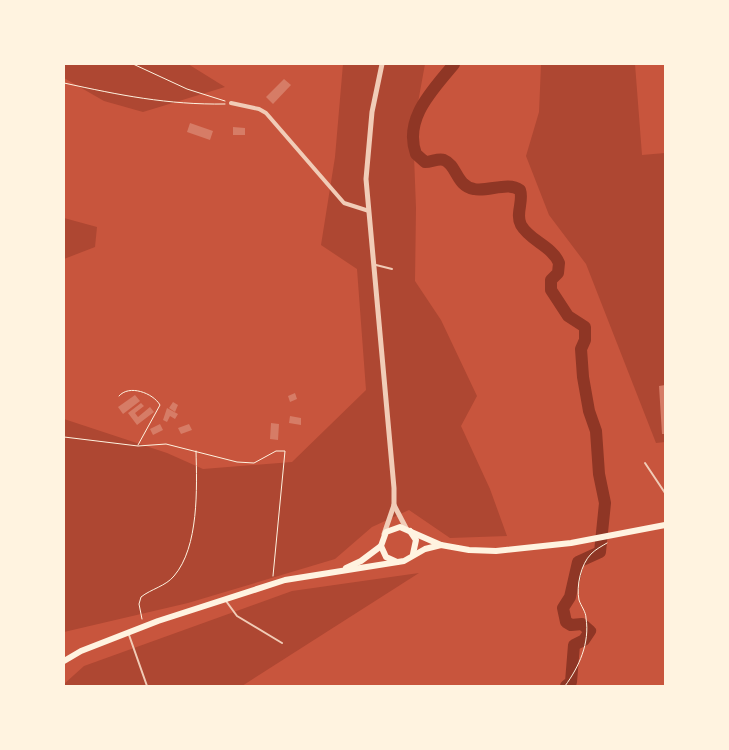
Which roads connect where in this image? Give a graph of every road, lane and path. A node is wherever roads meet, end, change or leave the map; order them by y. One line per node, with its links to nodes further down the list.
1 (133, 64): 4 (path)
2 (382, 64): 5 (street)
3 (64, 83): 4 (path)
4 (231, 104): 5 (street)
5 (370, 211): 6 (street)
6 (374, 265): 7 (lane); 14 (street)
7 (392, 269)
8 (119, 396): 10 (path)
9 (64, 437): 10 (path)
10 (138, 446): 11 (path)
11 (196, 451): 24 (path); 26 (path)
12 (645, 463): 13 (lane)
13 (665, 493)
14 (394, 505): 16 (street); 18 (street)
15 (665, 525): 17 (highway)
16 (407, 529): 18 (highway); 19 (highway); 21 (highway)
17 (618, 536): 19 (highway); 33 (path)
18 (383, 537): 20 (highway)
19 (441, 545): 21 (highway)
20 (381, 546): 22 (highway); 23 (highway)
21 (414, 554): 22 (highway)
22 (398, 562): 23 (highway)
23 (338, 571): 24 (highway)
24 (272, 584): 25 (highway)
25 (225, 599): 26 (highway); 28 (lane)
26 (143, 627): 27 (highway)
27 (128, 633): 29 (highway); 32 (lane)
28 (282, 643)
29 (80, 651): 30 (highway); 31 (highway)
30 (64, 655)
31 (64, 661)
32 (147, 686)
33 (565, 686)

